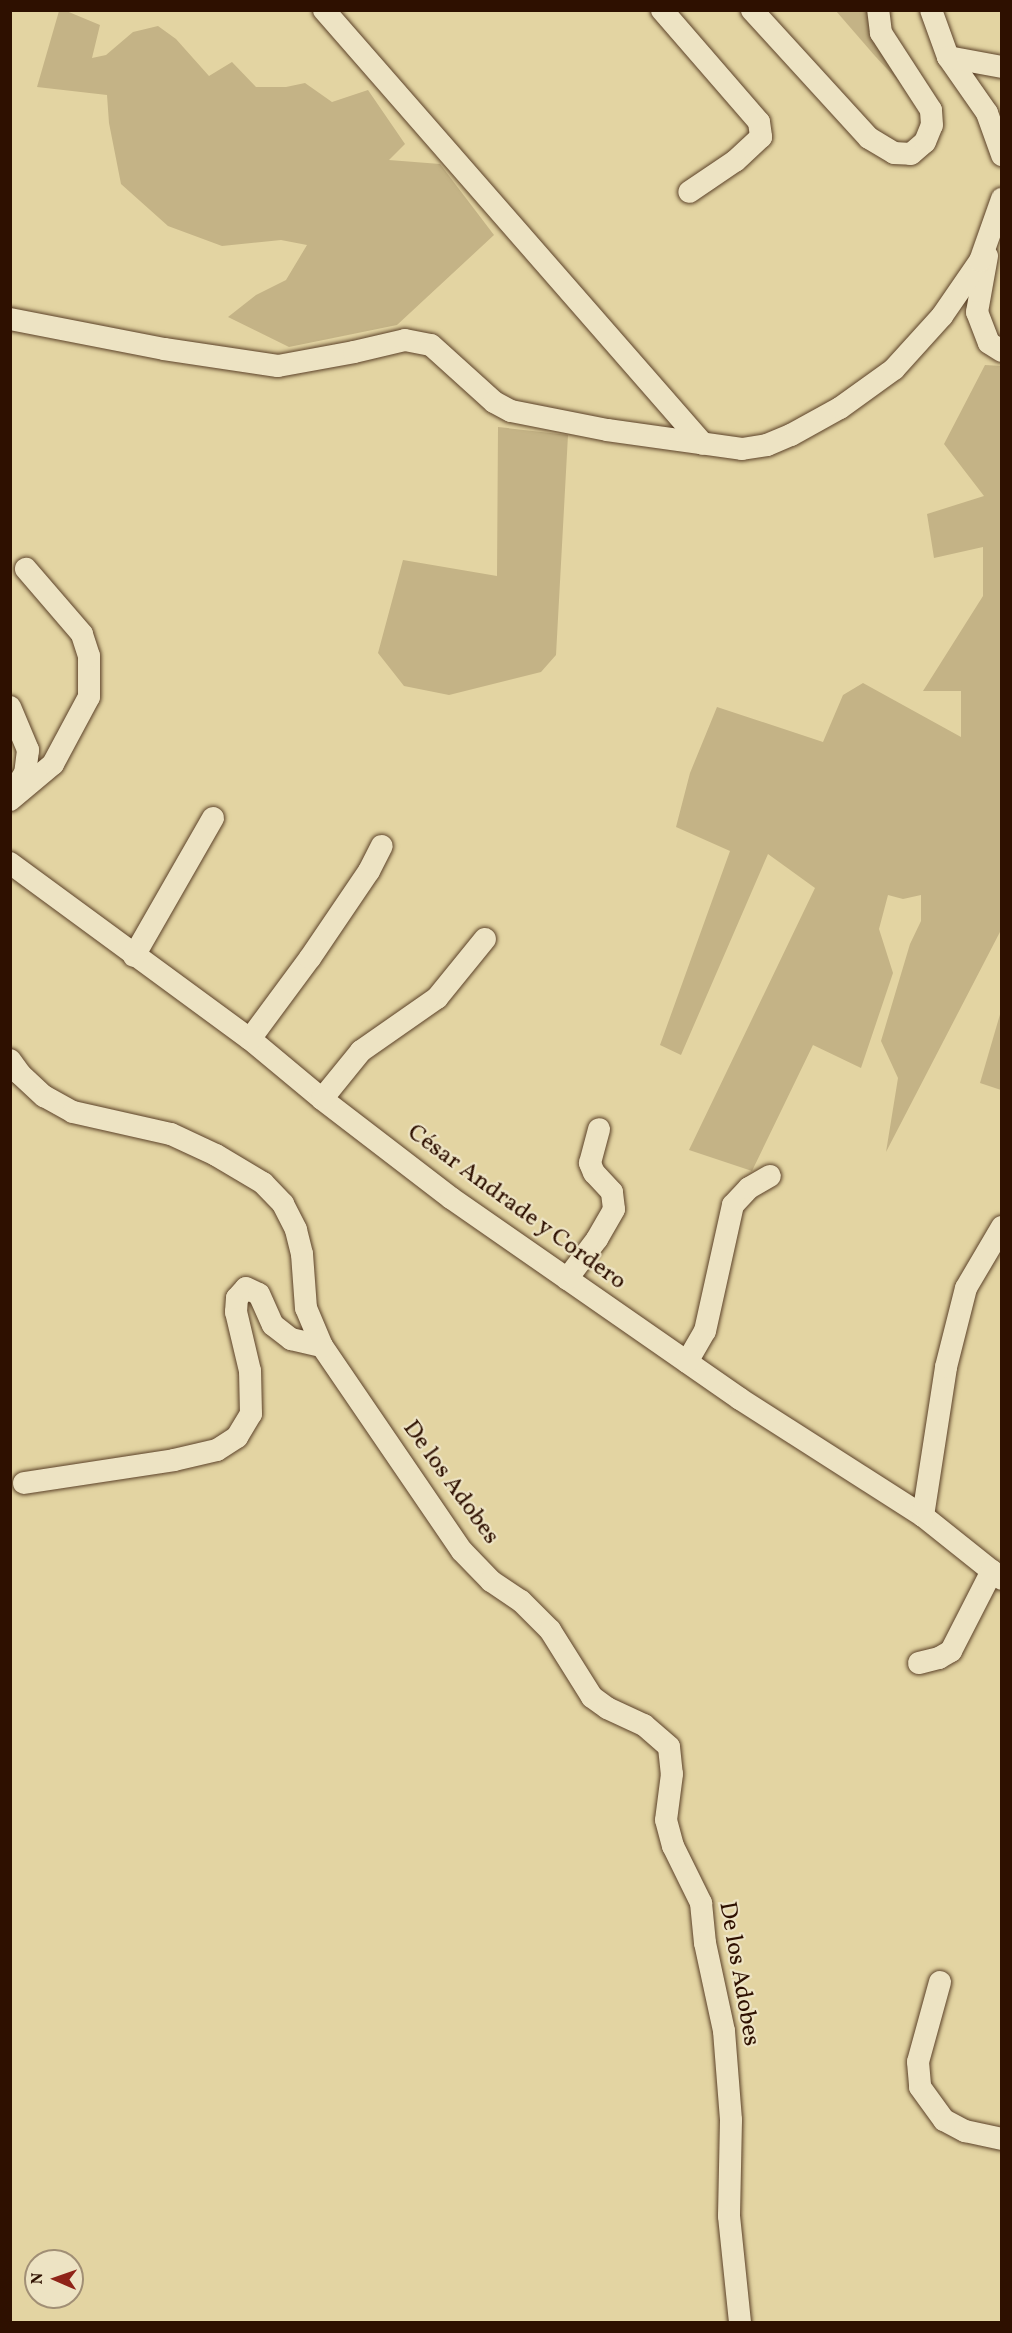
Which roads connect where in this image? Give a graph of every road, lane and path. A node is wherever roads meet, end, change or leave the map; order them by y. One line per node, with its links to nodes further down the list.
1 (324, 10): 14 (street)
2 (662, 10): 9 (street)
3 (752, 10): 4 (street)
4 (878, 10)
5 (931, 10): 6 (street)
6 (948, 57): 7 (street); 8 (street)
7 (1002, 67)
8 (1002, 155)
9 (689, 192)
10 (1002, 199): 11 (street)
11 (988, 243): 13 (street); 14 (street)
12 (10, 319): 14 (street)
13 (1002, 351)
14 (703, 444)
15 (26, 569): 18 (street)
16 (10, 707): 17 (street)
17 (10, 796)
18 (10, 800)
19 (213, 818): 23 (street)
20 (382, 846): 24 (street)
21 (10, 863): 23 (street, César Andrade y Cordero)
22 (484, 939): 26 (street)
23 (134, 956): 24 (street, César Andrade y Cordero)
24 (250, 1039): 26 (street, César Andrade y Cordero)
25 (10, 1060): 31 (street, De los Adobes)
26 (322, 1100): 30 (street, César Andrade y Cordero)
27 (599, 1129): 30 (street)
28 (770, 1176): 32 (street)
29 (1002, 1227): 34 (street)
30 (567, 1279): 32 (street, César Andrade y Cordero)
31 (322, 1346): 33 (street); 39 (street, De los Adobes)
32 (687, 1362): 34 (street, César Andrade y Cordero)
33 (24, 1483)
34 (923, 1516): 35 (street, César Andrade y Cordero)
35 (997, 1575): 36 (street)
36 (919, 1663)
37 (940, 1982): 38 (street)
38 (1002, 2139)
39 (740, 2322)

